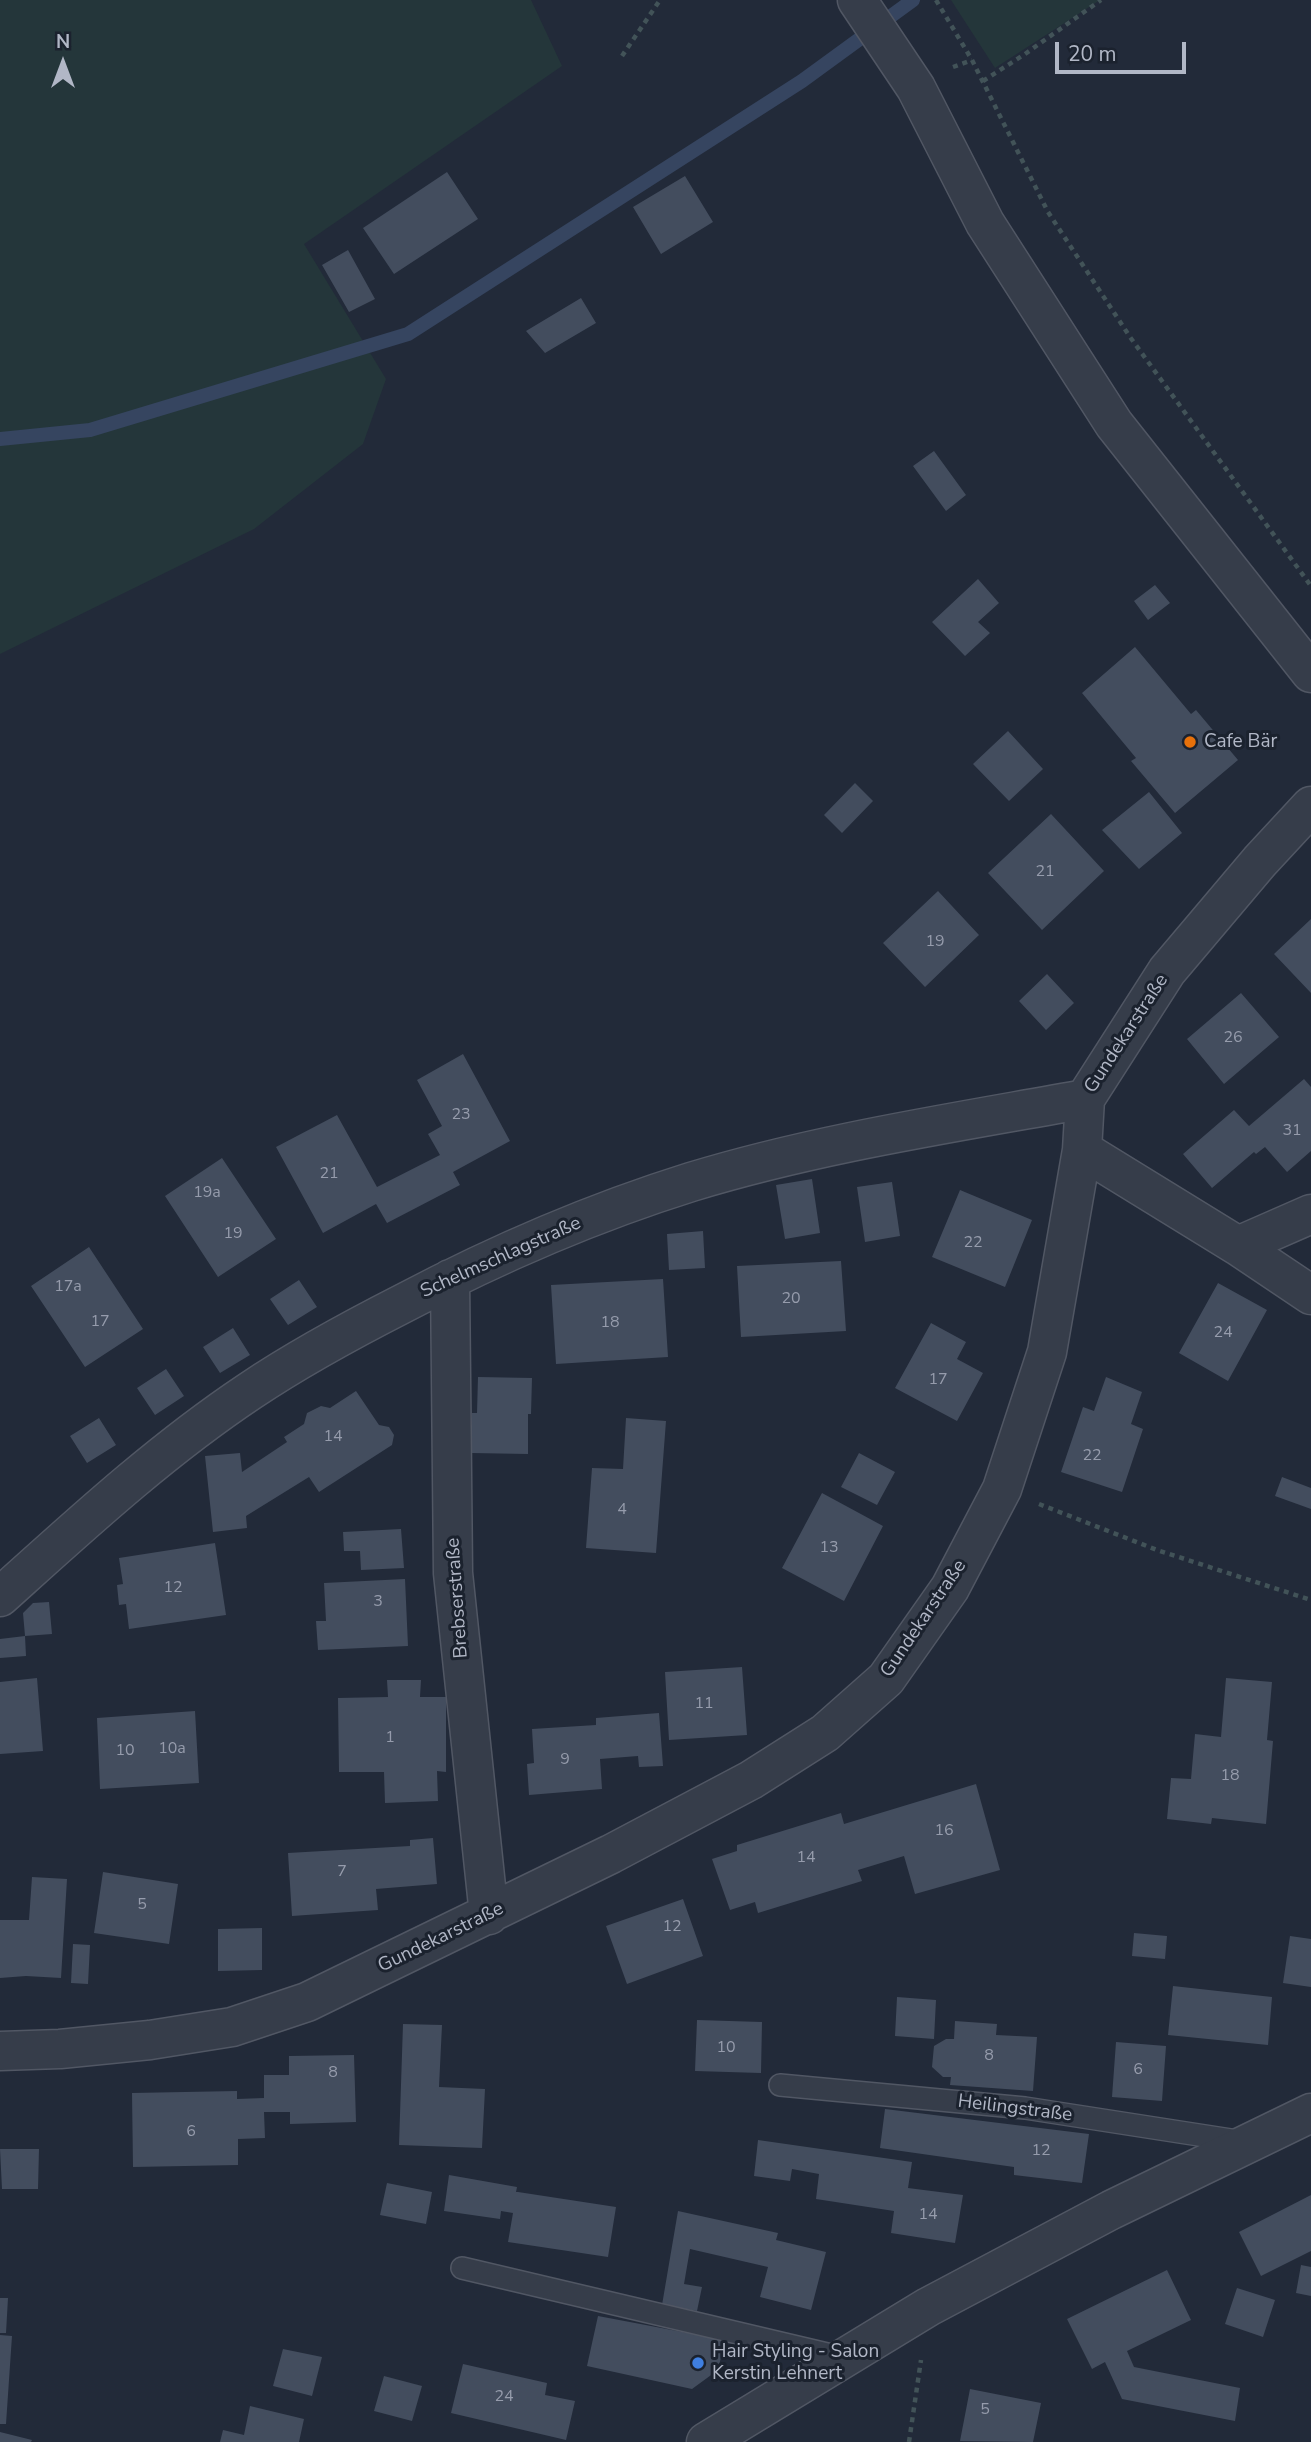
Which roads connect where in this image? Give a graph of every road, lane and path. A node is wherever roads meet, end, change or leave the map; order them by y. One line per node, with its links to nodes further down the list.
1 (660, 0): 5 (path)
2 (857, 0): 10 (street)
3 (936, 0): 6 (path)
4 (1101, 0): 8 (path)
5 (622, 56)
6 (972, 60): 7 (path); 8 (path)
7 (942, 72)
8 (983, 82): 9 (path)
9 (1311, 586)
10 (1311, 673)
11 (1311, 806): 12 (street, Gundekarstraße)
12 (1085, 1098): 13 (street, Gundekarstraße); 16 (street, Schelmschlagstraße)
13 (1082, 1150): 15 (street); 18 (street, Gundekarstraße)
14 (1311, 1214): 15 (street)
15 (1238, 1246): 17 (street)
16 (450, 1279): 19 (street, Schelmschlagstraße); 21 (street, Brebserstraße)
17 (1311, 1295)
18 (1002, 1489): 20 (path); 21 (street, Gundekarstraße)
19 (0, 1597)
20 (1311, 1600)
21 (489, 1915): 22 (street, Gundekarstraße)
22 (0, 2051)
23 (780, 2085): 25 (lane, Heilingstraße)
24 (1311, 2113): 25 (street)
25 (1250, 2143): 27 (street)
26 (462, 2268): 28 (lane)
27 (928, 2307): 28 (street); 30 (path)
28 (844, 2358): 29 (street)
29 (706, 2442)
30 (909, 2442)

